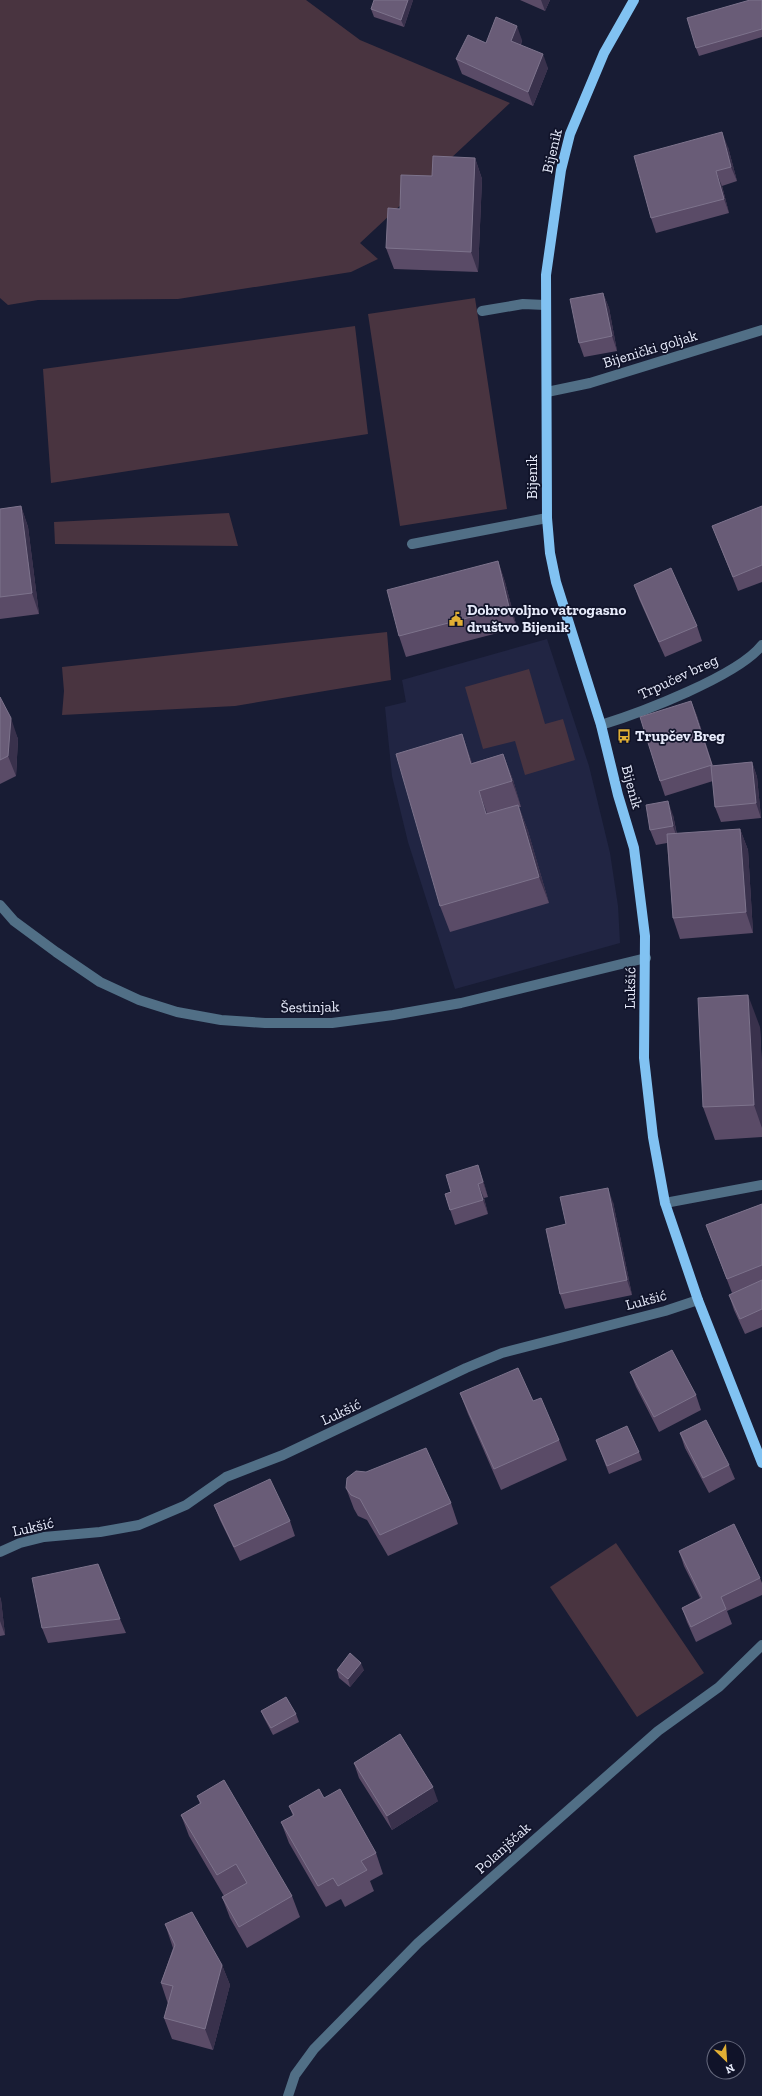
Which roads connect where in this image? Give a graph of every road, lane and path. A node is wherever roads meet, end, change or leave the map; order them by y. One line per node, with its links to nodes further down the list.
1 (634, 0): 2 (main road, Bijenik)
2 (545, 305): 3 (street); 5 (main road, Bijenik)
3 (482, 311)
4 (762, 330): 5 (street, Bijenički goljak)
5 (547, 392): 6 (main road, Bijenik)
6 (547, 518): 7 (street); 9 (main road, Bijenik)
7 (412, 544)
8 (761, 649): 9 (street, Trpučev breg)
9 (601, 725): 11 (main road, Bijenik)
10 (0, 905): 11 (street, Šestinjak)
11 (646, 958): 13 (main road, Lukšić)
12 (762, 1185): 13 (street)
13 (665, 1203): 14 (main road, Lukšić)
14 (698, 1300): 15 (main road, Lukšić); 16 (street, Lukšić)
15 (762, 1462)
16 (0, 1552)
17 (762, 1645): 18 (street, Polanjščak)
18 (288, 2096)

